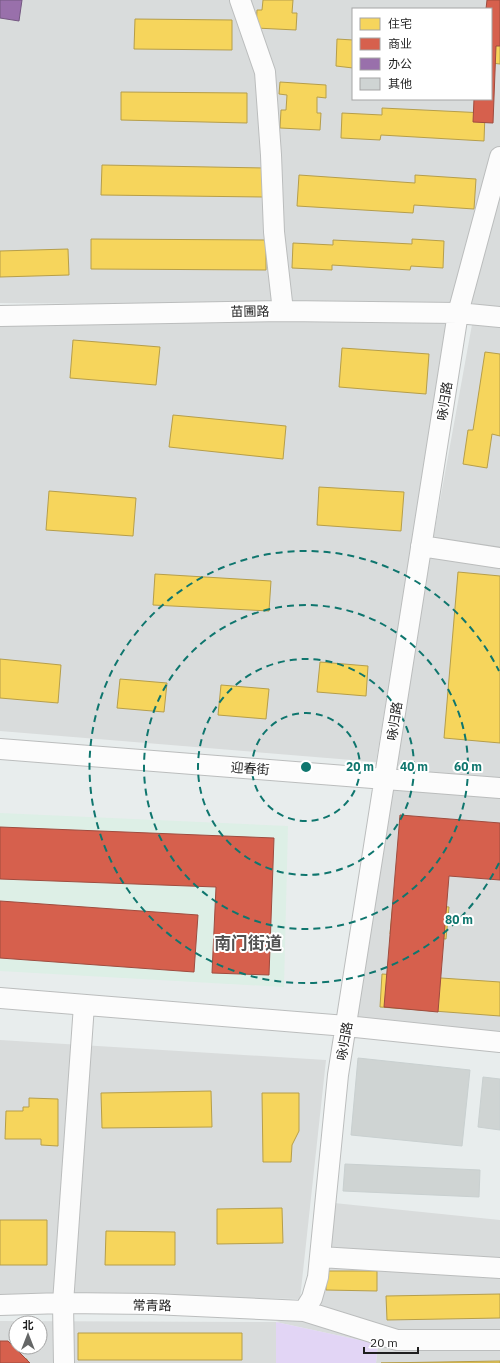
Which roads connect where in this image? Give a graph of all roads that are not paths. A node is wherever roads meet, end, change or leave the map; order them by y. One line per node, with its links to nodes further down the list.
1 (240, 0): 3 (street)
2 (500, 158): 4 (street, 咏归路)
3 (284, 311): 4 (street, 苗圃路); 5 (street, 苗圃路)
4 (458, 313): 6 (street, 苗圃路); 7 (street, 咏归路)
5 (0, 316)
6 (500, 317)
7 (421, 546): 8 (street); 10 (street, 咏归路)
8 (500, 558)
9 (0, 749): 10 (street, 迎春街)
10 (385, 778): 11 (street, 迎春街); 14 (street, 咏归路)
11 (500, 788)
12 (0, 998): 13 (street)
13 (84, 1005): 14 (street); 18 (street)
14 (346, 1026): 15 (street); 16 (street, 咏归路)
15 (500, 1042)
16 (320, 1257): 17 (street); 20 (street, 咏归路)
17 (500, 1268)
18 (63, 1303): 19 (street, 常青路); 20 (street, 常青路); 22 (street)
19 (0, 1305)
20 (304, 1311): 21 (street, 常青路)
21 (500, 1340)
22 (64, 1363)

